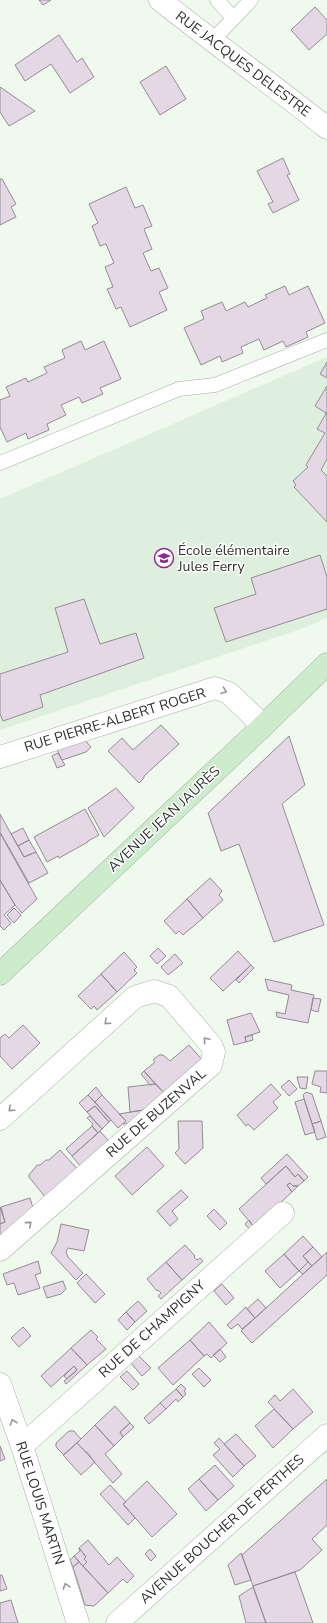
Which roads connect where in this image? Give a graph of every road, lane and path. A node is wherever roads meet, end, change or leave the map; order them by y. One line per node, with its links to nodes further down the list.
1 (160, 0): 5 (street, RUE JACQUES DELESTRE)
2 (216, 0): 4 (lane)
3 (251, 0): 4 (lane)
4 (233, 18): 5 (lane)
5 (212, 41): 6 (street, RUE JACQUES DELESTRE)
6 (327, 128)
7 (327, 340): 8 (lane)
8 (0, 463)
9 (327, 664): 10 (street, AVENUE JEAN JAURÈS)
10 (260, 729): 11 (street, RUE PIERRE-ALBERT ROGER, one-way to 10); 12 (street, AVENUE JEAN JAURÈS)
11 (0, 756)
12 (0, 974)
13 (0, 1119): 15 (street, RUE DE BUZENVAL, one-way to 13)
14 (283, 1212): 18 (street, RUE DE CHAMPIGNY)
15 (0, 1250)
16 (0, 1384): 18 (street, RUE LOUIS MARTIN, one-way to 16)
17 (327, 1435): 20 (street, AVENUE BOUCHER DE PERTHES)
18 (22, 1446): 19 (street, RUE LOUIS MARTIN, one-way to 18)
19 (78, 1623)
20 (117, 1623)

